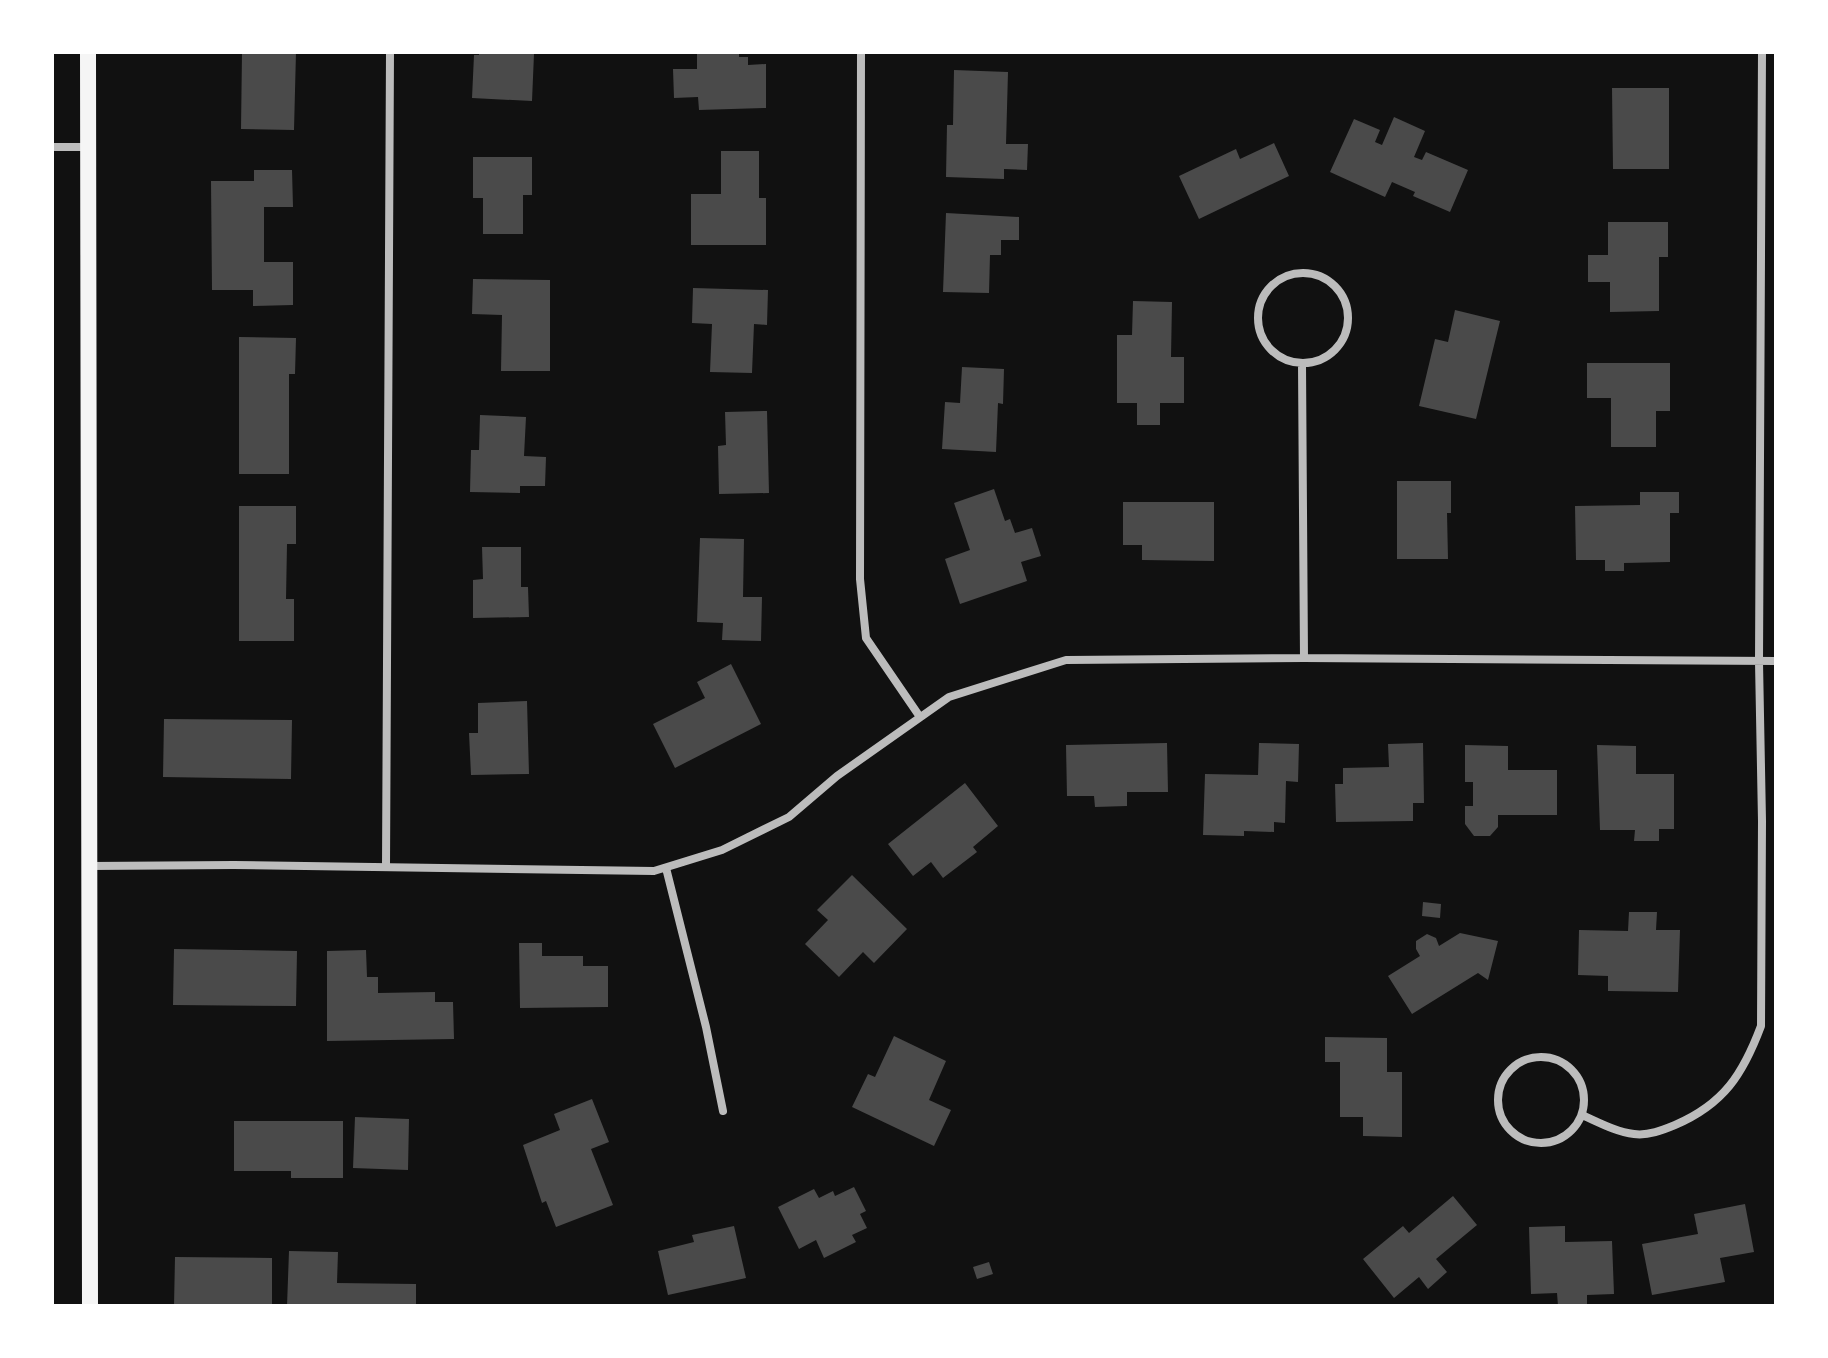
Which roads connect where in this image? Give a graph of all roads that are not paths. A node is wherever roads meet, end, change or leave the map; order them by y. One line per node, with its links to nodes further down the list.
1 (88, 52): 6 (main road)
2 (390, 52): 13 (street)
3 (861, 52): 11 (street)
4 (1762, 52): 10 (street)
5 (52, 147): 6 (street)
6 (88, 147): 12 (main road)
7 (1302, 364): 7 (street); 8 (street)
8 (1304, 658): 10 (street); 11 (street)
9 (1776, 661): 10 (street)
10 (1759, 662): 16 (street)
11 (920, 717): 14 (street)
12 (90, 866): 13 (street); 17 (main road)
13 (386, 867): 14 (street)
14 (666, 868): 15 (street)
15 (723, 1111)
16 (1582, 1115): 16 (street)
17 (90, 1306)

